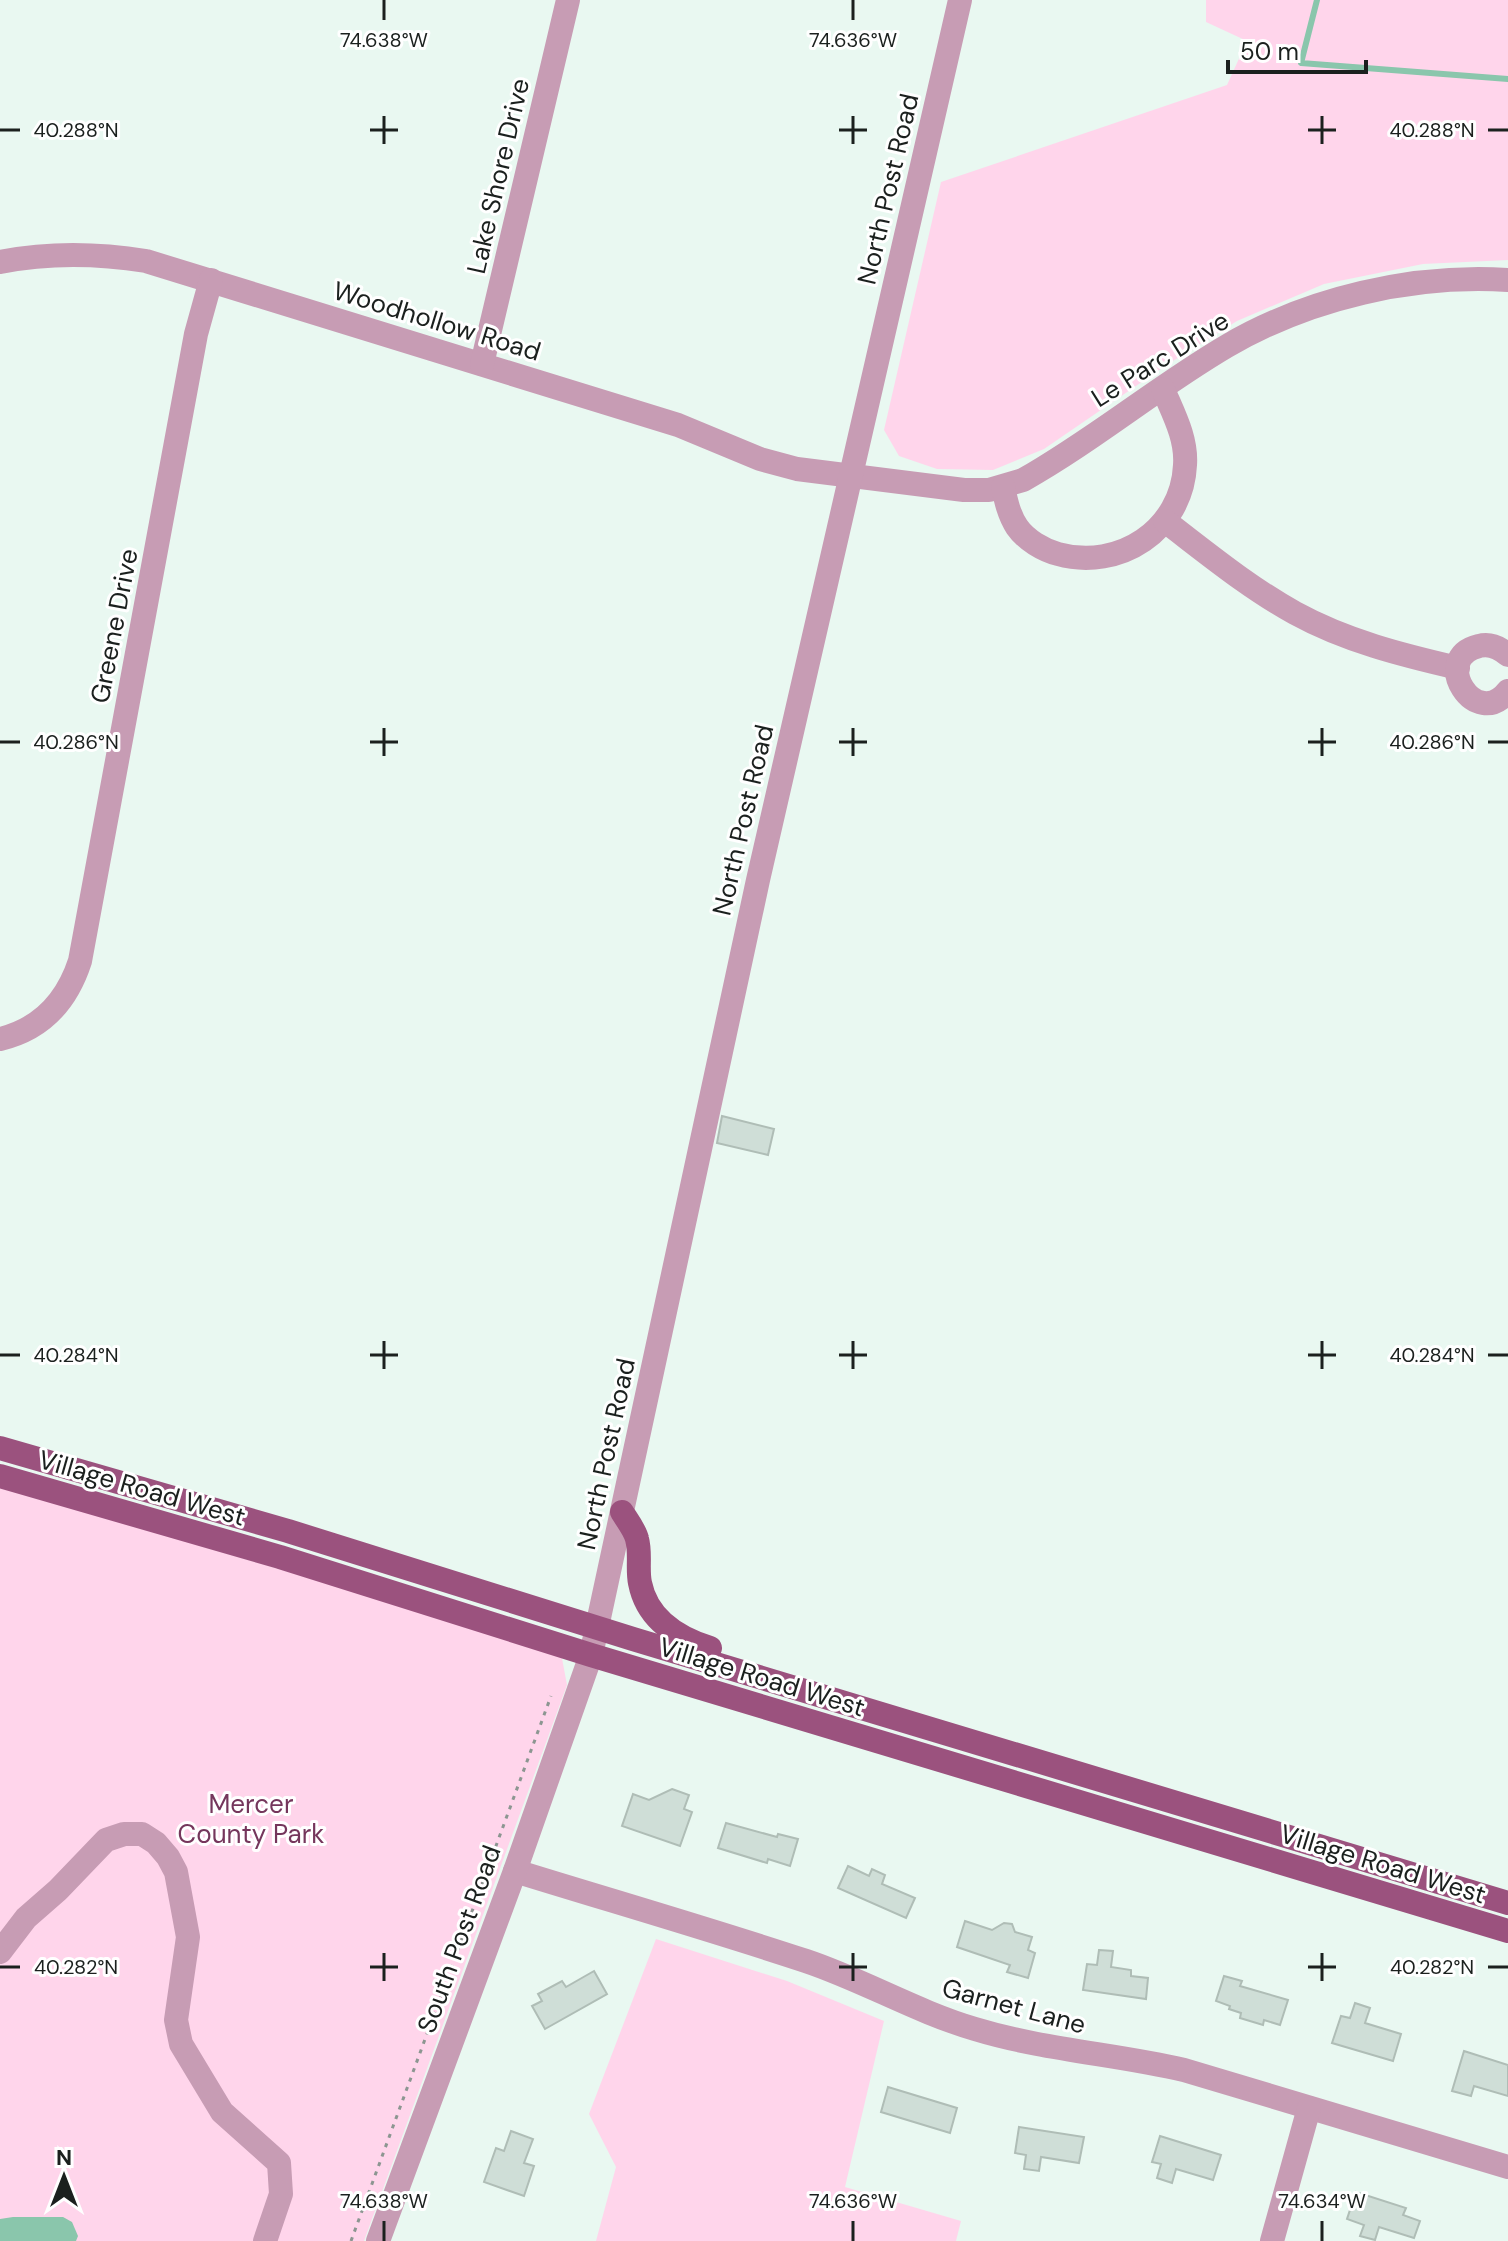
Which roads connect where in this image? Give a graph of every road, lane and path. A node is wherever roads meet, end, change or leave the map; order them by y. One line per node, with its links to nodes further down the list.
1 (568, 0): 6 (street, Lake Shore Drive)
2 (960, 0): 8 (street, North Post Road)
3 (0, 262): 4 (street, Woodhollow Road)
4 (211, 280): 6 (street, Woodhollow Road); 14 (street, Greene Drive)
5 (1508, 280): 7 (street, Le Parc Drive)
6 (482, 364): 8 (street, Woodhollow Road)
7 (1163, 389): 9 (street, Le Parc Drive); 10 (street)
8 (850, 477): 9 (street, Le Parc Drive); 17 (street, North Post Road)
9 (1003, 487): 10 (street)
10 (1165, 521): 12 (street)
11 (1508, 655): 12 (street)
12 (1458, 668): 13 (street)
13 (1508, 691)
14 (0, 1039)
15 (0, 1448): 18 (main road, Village Road West)
16 (0, 1476): 19 (main road, Village Road West)
17 (622, 1512): 18 (street, North Post Road); 21 (main road)
18 (597, 1628): 19 (street, North Post Road); 21 (main road, Village Road West)
19 (591, 1655): 22 (street, South Post Road); 24 (main road, Village Road West)
20 (551, 1696): 29 (path)
21 (1135, 1791): 23 (main road, Village Road West)
22 (515, 1871): 26 (street, Garnet Lane); 30 (street, South Post Road)
23 (1508, 1903)
24 (1508, 1931)
25 (0, 1952): 28 (street)
26 (1309, 2108): 27 (street, Garnet Lane); 31 (street)
27 (1508, 2167)
28 (265, 2241)
29 (351, 2241)
30 (378, 2241)
31 (1272, 2241)

